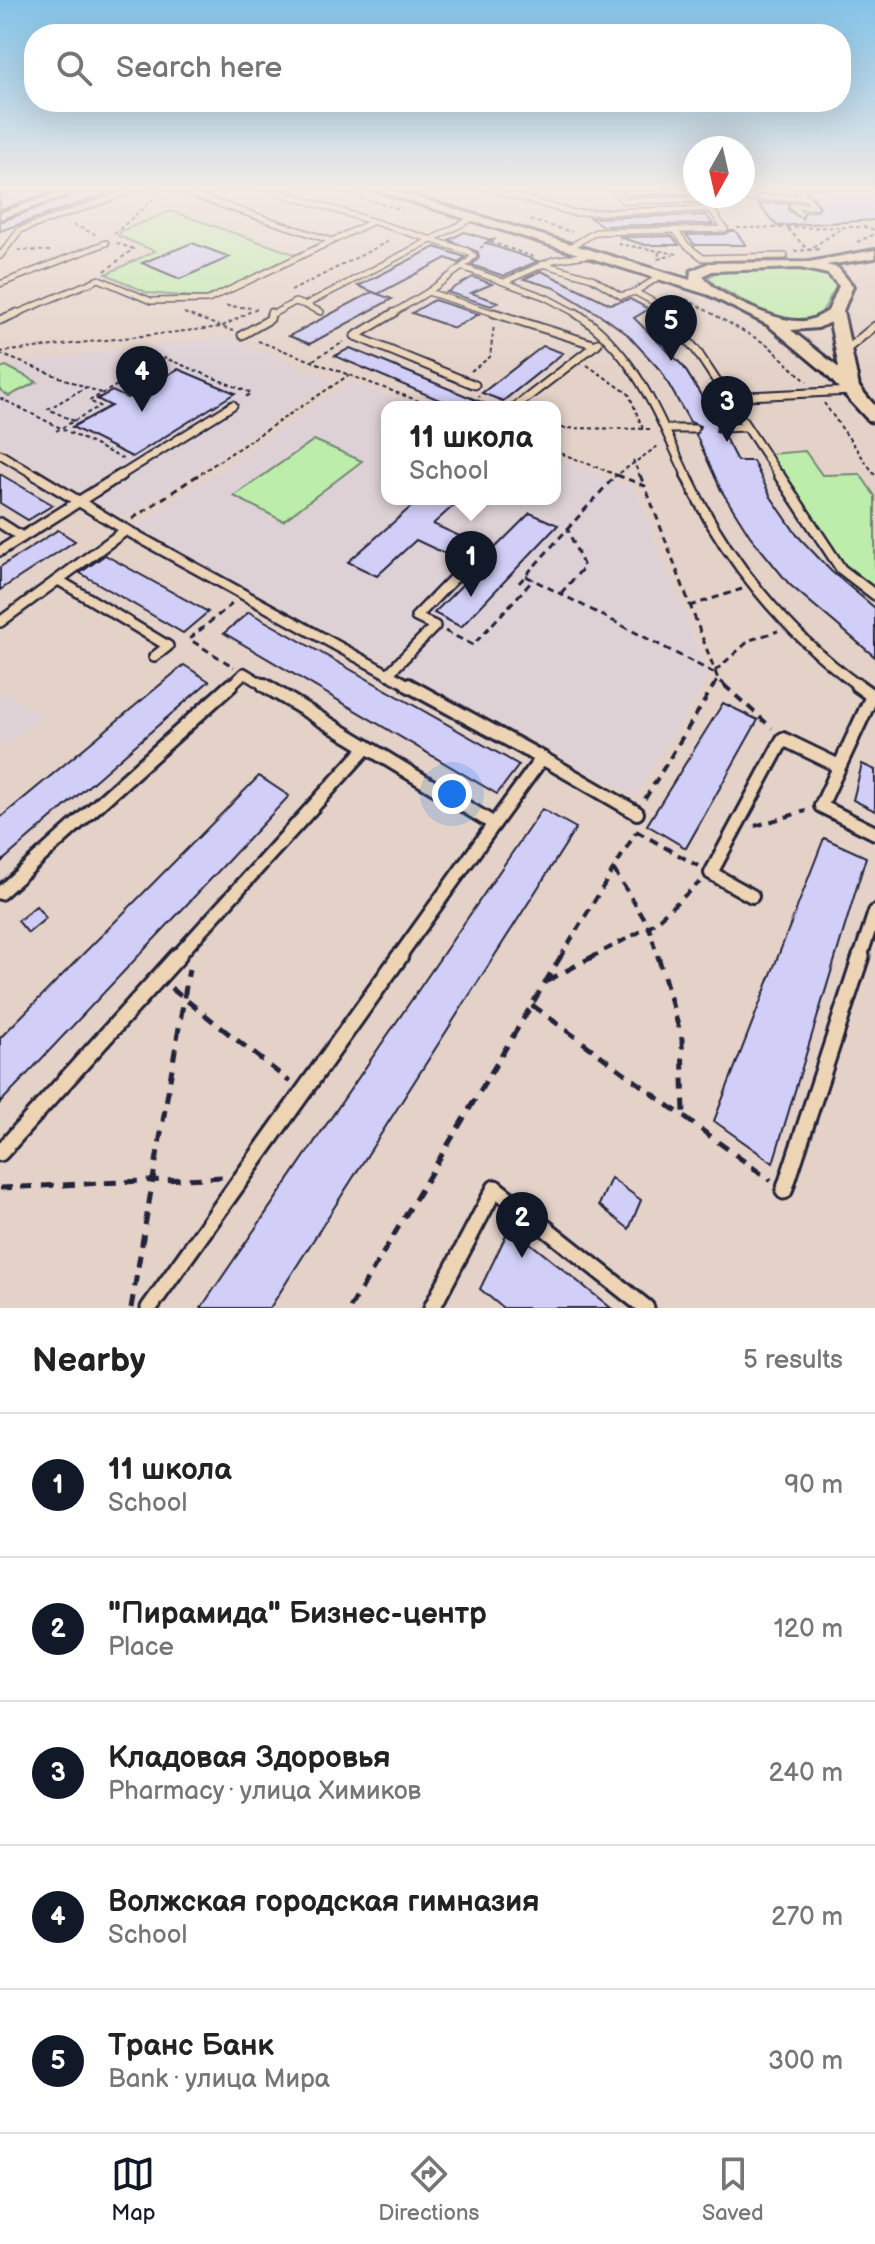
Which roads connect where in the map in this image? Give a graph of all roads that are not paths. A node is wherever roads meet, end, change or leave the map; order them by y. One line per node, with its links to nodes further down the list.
1 (90, 249): 18 (lane)
2 (315, 249): 15 (lane)
3 (410, 249): 22 (lane)
4 (455, 249): 11 (lane)
5 (577, 249): 7 (street)
6 (691, 249): 8 (lane)
7 (597, 255): 9 (lane); 12 (street); 16 (street)
8 (785, 256)
9 (546, 263): 17 (lane); 20 (lane)
10 (800, 264): 12 (street); 13 (street); 13 (street)
11 (462, 267): 17 (lane); 19 (lane)
12 (709, 267): 21 (street)
13 (865, 270): 25 (street)
14 (86, 275): 15 (lane)
15 (99, 279): 28 (lane)
16 (656, 280): 20 (lane); 21 (street)
17 (504, 282): 31 (lane)
18 (0, 284)
19 (428, 292): 32 (lane); 34 (lane)
20 (635, 292): 23 (lane)
21 (713, 292): 27 (street)
22 (305, 305): 24 (lane); 30 (lane)
23 (670, 311)
24 (321, 312)
25 (836, 312): 27 (street); 33 (street)
26 (653, 314): 36 (lane)
27 (760, 316): 35 (street)
28 (0, 320)
29 (875, 326): 33 (lane)
30 (242, 335)
31 (606, 337): 32 (lane); 42 (lane)
32 (596, 345): 37 (lane)
33 (842, 353): 35 (street)
34 (475, 385)
35 (853, 388): 36 (lane); 39 (street)
36 (726, 397): 40 (lane)
37 (523, 401)
38 (233, 405): 45 (lane)
39 (875, 417)
40 (745, 427): 41 (lane); 52 (lane)
41 (722, 428)
42 (669, 429): 43 (lane); 56 (lane)
43 (694, 429)
44 (0, 454): 45 (lane)
45 (79, 502): 47 (lane); 48 (lane)
46 (0, 523): 48 (lane)
47 (124, 528): 51 (lane); 55 (lane)
48 (22, 537): 49 (lane)
49 (0, 551)
50 (459, 573): 55 (lane)
51 (60, 581): 53 (lane); 54 (lane)
52 (875, 595)
53 (0, 622)
54 (154, 657)
55 (388, 674): 58 (lane)
56 (874, 697): 59 (lane)
57 (367, 747): 61 (lane); 63 (lane); 66 (lane)
58 (542, 758): 60 (lane); 61 (lane)
59 (839, 766): 62 (lane); 64 (lane)
60 (637, 813)
61 (494, 824): 68 (lane)
62 (875, 833)
63 (0, 893)
64 (752, 896)
65 (875, 912): 67 (lane)
66 (0, 1153)
67 (784, 1191)
68 (149, 1308)
69 (432, 1308): 70 (lane)
70 (646, 1308)

